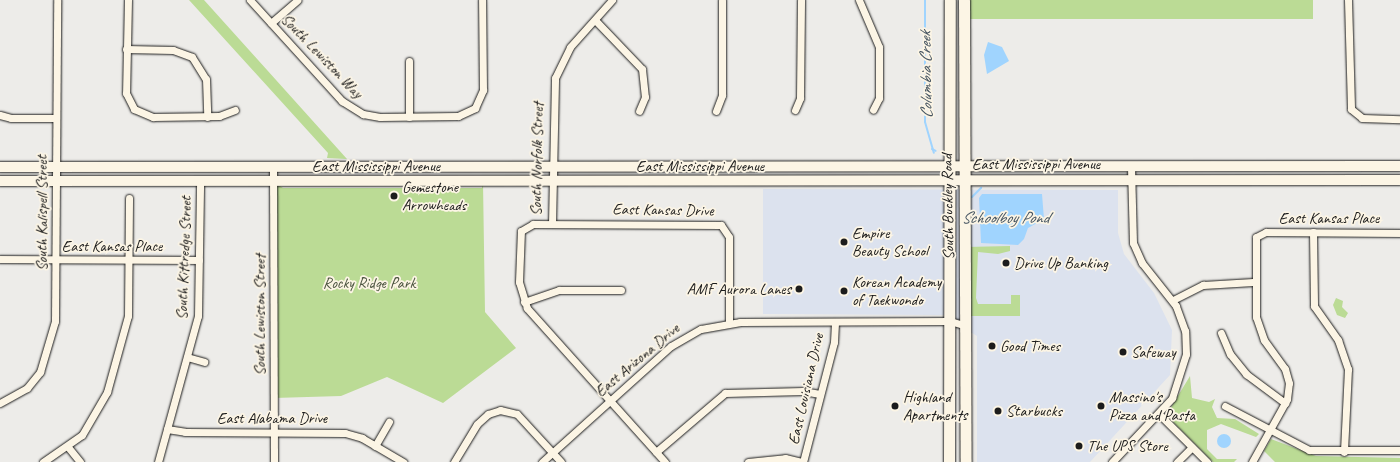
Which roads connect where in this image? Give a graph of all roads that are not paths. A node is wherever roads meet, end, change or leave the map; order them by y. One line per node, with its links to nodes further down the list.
1 (57, 0): 25 (street, South Kalispell Street)
2 (128, 0): 15 (street)
3 (250, 0): 14 (street, South Lewiston Way)
4 (297, 0): 14 (street)
5 (482, 0): 24 (street, South Lewiston Way)
6 (612, 0): 13 (street, South Norfolk Street)
7 (722, 0): 21 (street)
8 (801, 0): 18 (street)
9 (859, 0): 19 (street)
10 (950, 0): 27 (main road, South Buckley Road)
11 (964, 0): 28 (main road, South Buckley Road)
12 (1348, 0): 26 (street)
13 (595, 20): 20 (street); 34 (street, South Norfolk Street)
14 (271, 23): 24 (street, South Lewiston Way)
15 (126, 49): 23 (street); 23 (street)
16 (409, 61): 24 (street)
17 (235, 110): 23 (street)
18 (795, 110)
19 (873, 110)
20 (639, 111)
21 (716, 111)
22 (0, 114): 25 (street)
23 (207, 117)
24 (409, 117)
25 (56, 118): 32 (street, South Kalispell Street)
26 (1400, 119)
27 (948, 165): 28 (main road, East Mississippi Avenue); 34 (main road, East Mississippi Avenue); 35 (main road, South Buckley Road)
28 (964, 165): 29 (main road, East Mississippi Avenue); 36 (main road, South Buckley Road)
29 (1131, 166): 30 (main road, East Mississippi Avenue); 37 (street)
30 (1400, 166)
31 (0, 167): 32 (main road, East Mississippi Avenue)
32 (56, 167): 33 (main road, East Mississippi Avenue); 40 (street, South Kalispell Street)
33 (273, 167): 34 (main road, East Mississippi Avenue); 42 (street, South Lewiston Street)
34 (552, 167): 43 (street, South Norfolk Street)
35 (948, 179): 36 (main road, East Mississippi Avenue); 43 (main road, East Mississippi Avenue); 56 (main road, South Buckley Road)
36 (964, 179): 37 (main road, East Mississippi Avenue); 57 (main road, South Buckley Road)
37 (1131, 180): 38 (main road, East Mississippi Avenue); 54 (street)
38 (1400, 180)
39 (0, 181): 40 (main road, East Mississippi Avenue)
40 (56, 182): 41 (main road, East Mississippi Avenue); 49 (street, South Kalispell Street)
41 (200, 182): 42 (main road, East Mississippi Avenue); 51 (street, South Kittredge Street)
42 (273, 182): 43 (main road, East Mississippi Avenue); 73 (street, South Lewiston Street)
43 (552, 182): 45 (street, South Norfolk Street)
44 (129, 198): 50 (street)
45 (552, 224): 55 (street, South Norfolk Street); 58 (street, East Kansas Drive)
46 (1313, 232): 47 (street, East Kansas Place); 52 (street, East Kansas Place); 80 (street)
47 (1400, 233)
48 (0, 259): 49 (street, East Kansas Place)
49 (56, 260): 50 (street, East Kansas Place); 66 (street, South Kalispell Street)
50 (129, 260): 51 (street, East Kansas Place); 75 (street)
51 (199, 260): 61 (street, South Kittredge Street)
52 (1253, 282): 54 (street); 67 (street)
53 (622, 290): 55 (street)
54 (1173, 300): 69 (street)
55 (524, 302): 65 (street, South Norfolk Street)
56 (950, 321): 57 (street, East Arizona Drive); 59 (street, East Arizona Drive); 63 (main road); 92 (main road, South Buckley Road)
57 (966, 321): 63 (main road, South Buckley Road)
58 (729, 322): 59 (street, East Arizona Drive); 65 (street, East Arizona Drive)
59 (835, 322): 64 (street, East Louisiana Drive)
60 (1221, 333): 67 (street)
61 (187, 358): 62 (street); 71 (street, South Kittredge Street)
62 (204, 362)
63 (966, 376): 93 (main road, South Buckley Road)
64 (820, 394): 79 (street); 91 (street, East Louisiana Drive)
65 (610, 401): 78 (street, East Arizona Drive); 79 (street)
66 (0, 403)
67 (1285, 403): 72 (street)
68 (1225, 406): 72 (street)
69 (1159, 414): 76 (street); 94 (street)
70 (389, 422): 74 (street)
71 (167, 429): 73 (street, East Alabama Drive); 83 (street, South Kittredge Street)
72 (1268, 431): 80 (street); 97 (street)
73 (274, 432): 74 (street, East Alabama Drive); 84 (street, South Lewiston Street)
74 (375, 446): 85 (street, East Alabama Drive)
75 (68, 447): 81 (street); 82 (street)
76 (1192, 447): 95 (street); 96 (street)
77 (1400, 450): 80 (street)
78 (553, 452): 86 (street); 87 (street, East Arizona Drive); 88 (street)
79 (656, 452): 89 (street)
80 (1344, 452)
81 (43, 462)
82 (80, 462)
83 (158, 462)
84 (274, 462)
85 (403, 462)
86 (454, 462)
87 (542, 462)
88 (562, 462)
89 (665, 462)
90 (748, 462): 91 (street)
91 (803, 462)
92 (949, 462)
93 (966, 462)
94 (1112, 462)
95 (1177, 462)
96 (1207, 462)
97 (1252, 462)

